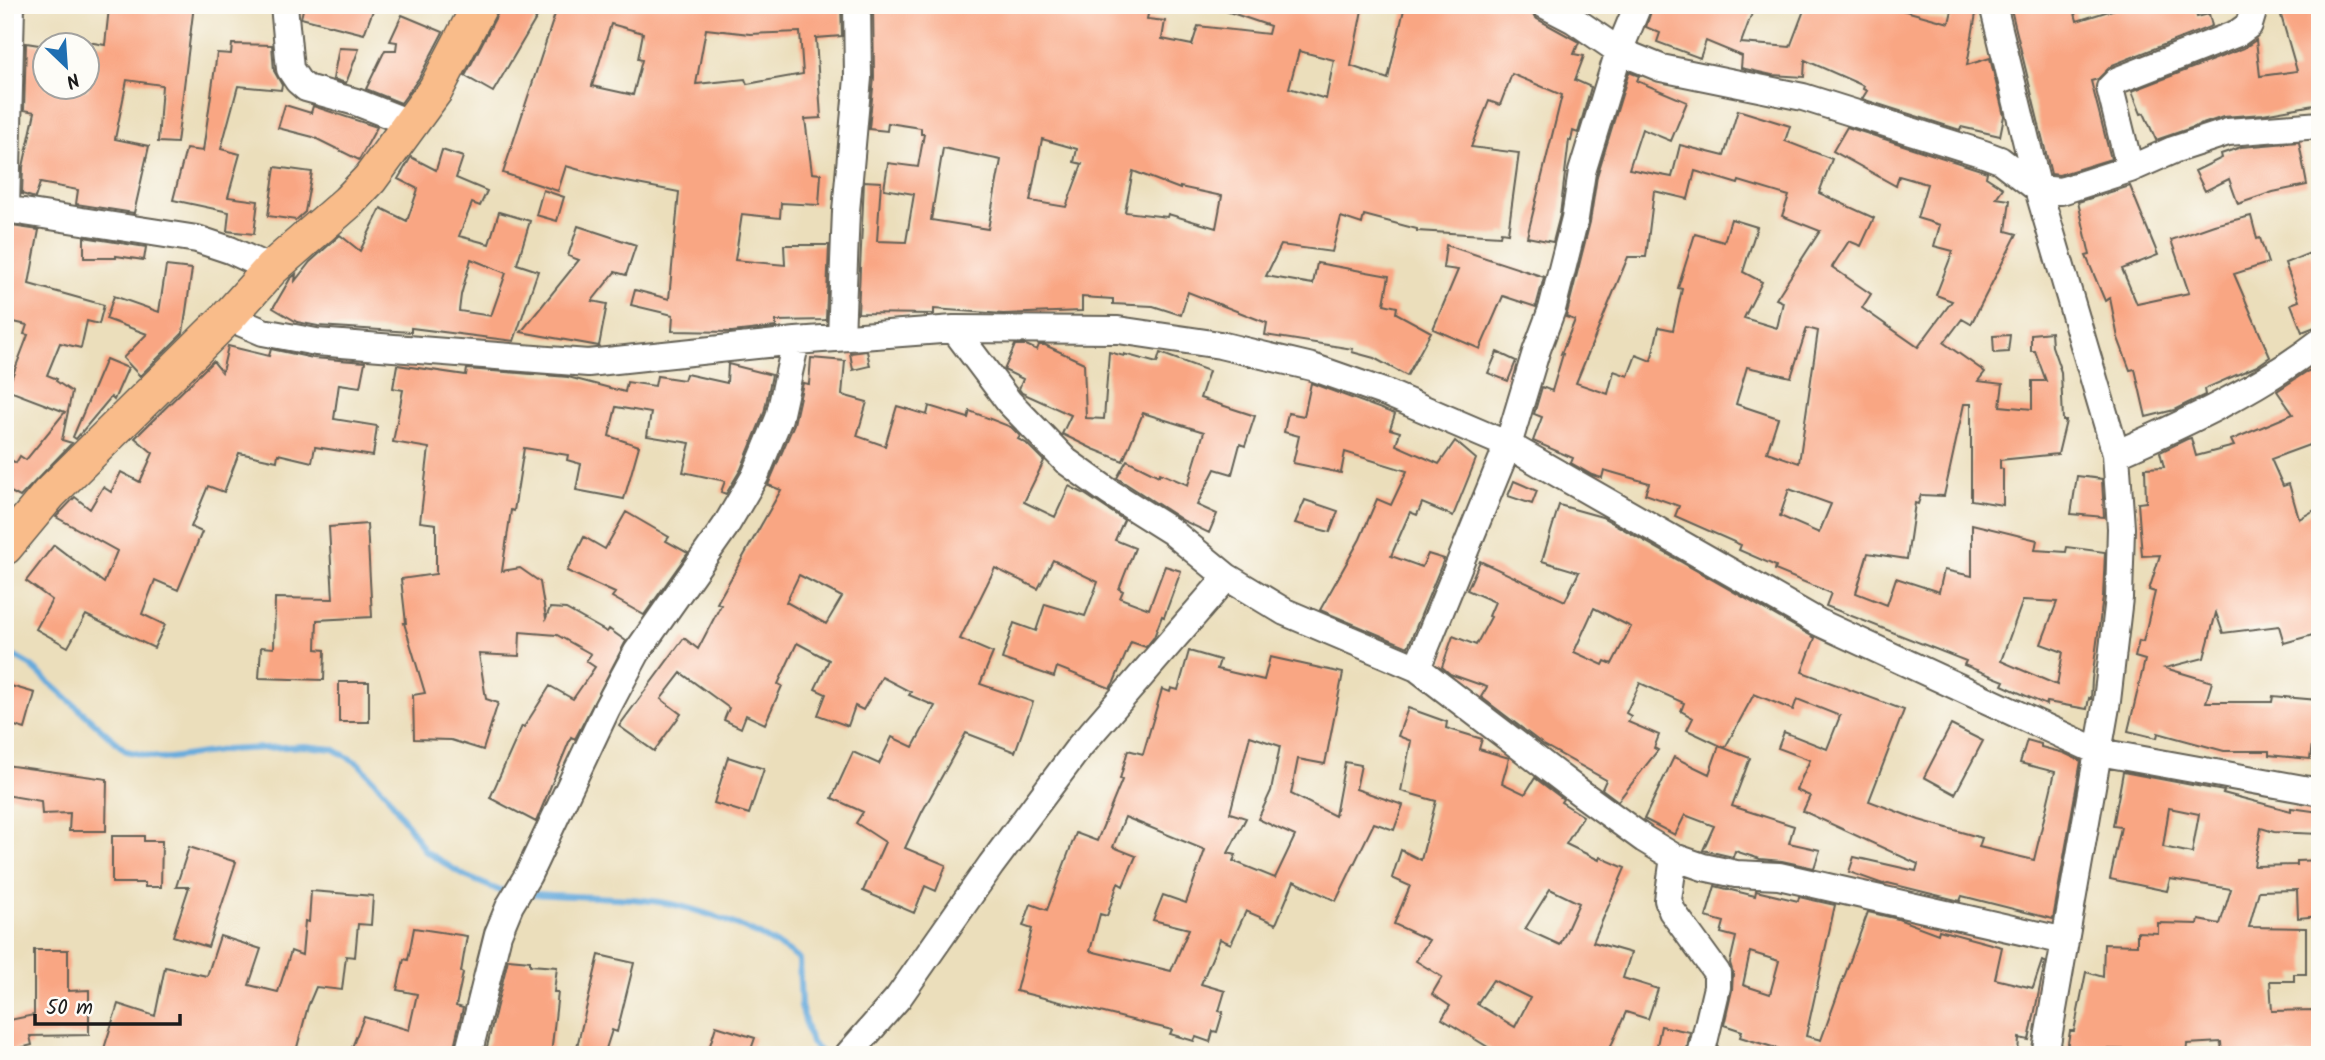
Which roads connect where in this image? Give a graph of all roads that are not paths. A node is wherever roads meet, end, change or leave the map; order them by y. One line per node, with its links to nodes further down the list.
1 (11, 5): 14 (street)
2 (284, 5): 10 (street)
3 (480, 5): 10 (main road)
4 (857, 5): 18 (street)
5 (1545, 5): 9 (street)
6 (1638, 5): 9 (street)
7 (1993, 5): 13 (street)
8 (2255, 5): 12 (street)
9 (1619, 51): 13 (street); 21 (street)
10 (412, 124): 15 (main road)
11 (2320, 125): 12 (street)
12 (2130, 169): 13 (street)
13 (2038, 189): 22 (street)
14 (6, 209): 15 (street)
15 (271, 269): 16 (main road)
16 (228, 317): 19 (street); 23 (main road)
17 (954, 329): 18 (street); 21 (street); 24 (street)
18 (841, 337): 19 (street)
19 (796, 341): 31 (street)
20 (2320, 342): 22 (street)
21 (1508, 445): 25 (street); 26 (street)
22 (2116, 454): 26 (street)
23 (5, 547)
24 (1227, 577): 25 (street); 30 (street)
25 (1417, 667): 28 (street)
26 (2099, 752): 27 (street); 29 (street)
27 (2320, 792)
28 (1674, 858): 29 (street); 32 (street)
29 (2065, 941): 33 (street)
30 (848, 1054)
31 (468, 1055)
32 (1701, 1055)
33 (2045, 1055)

